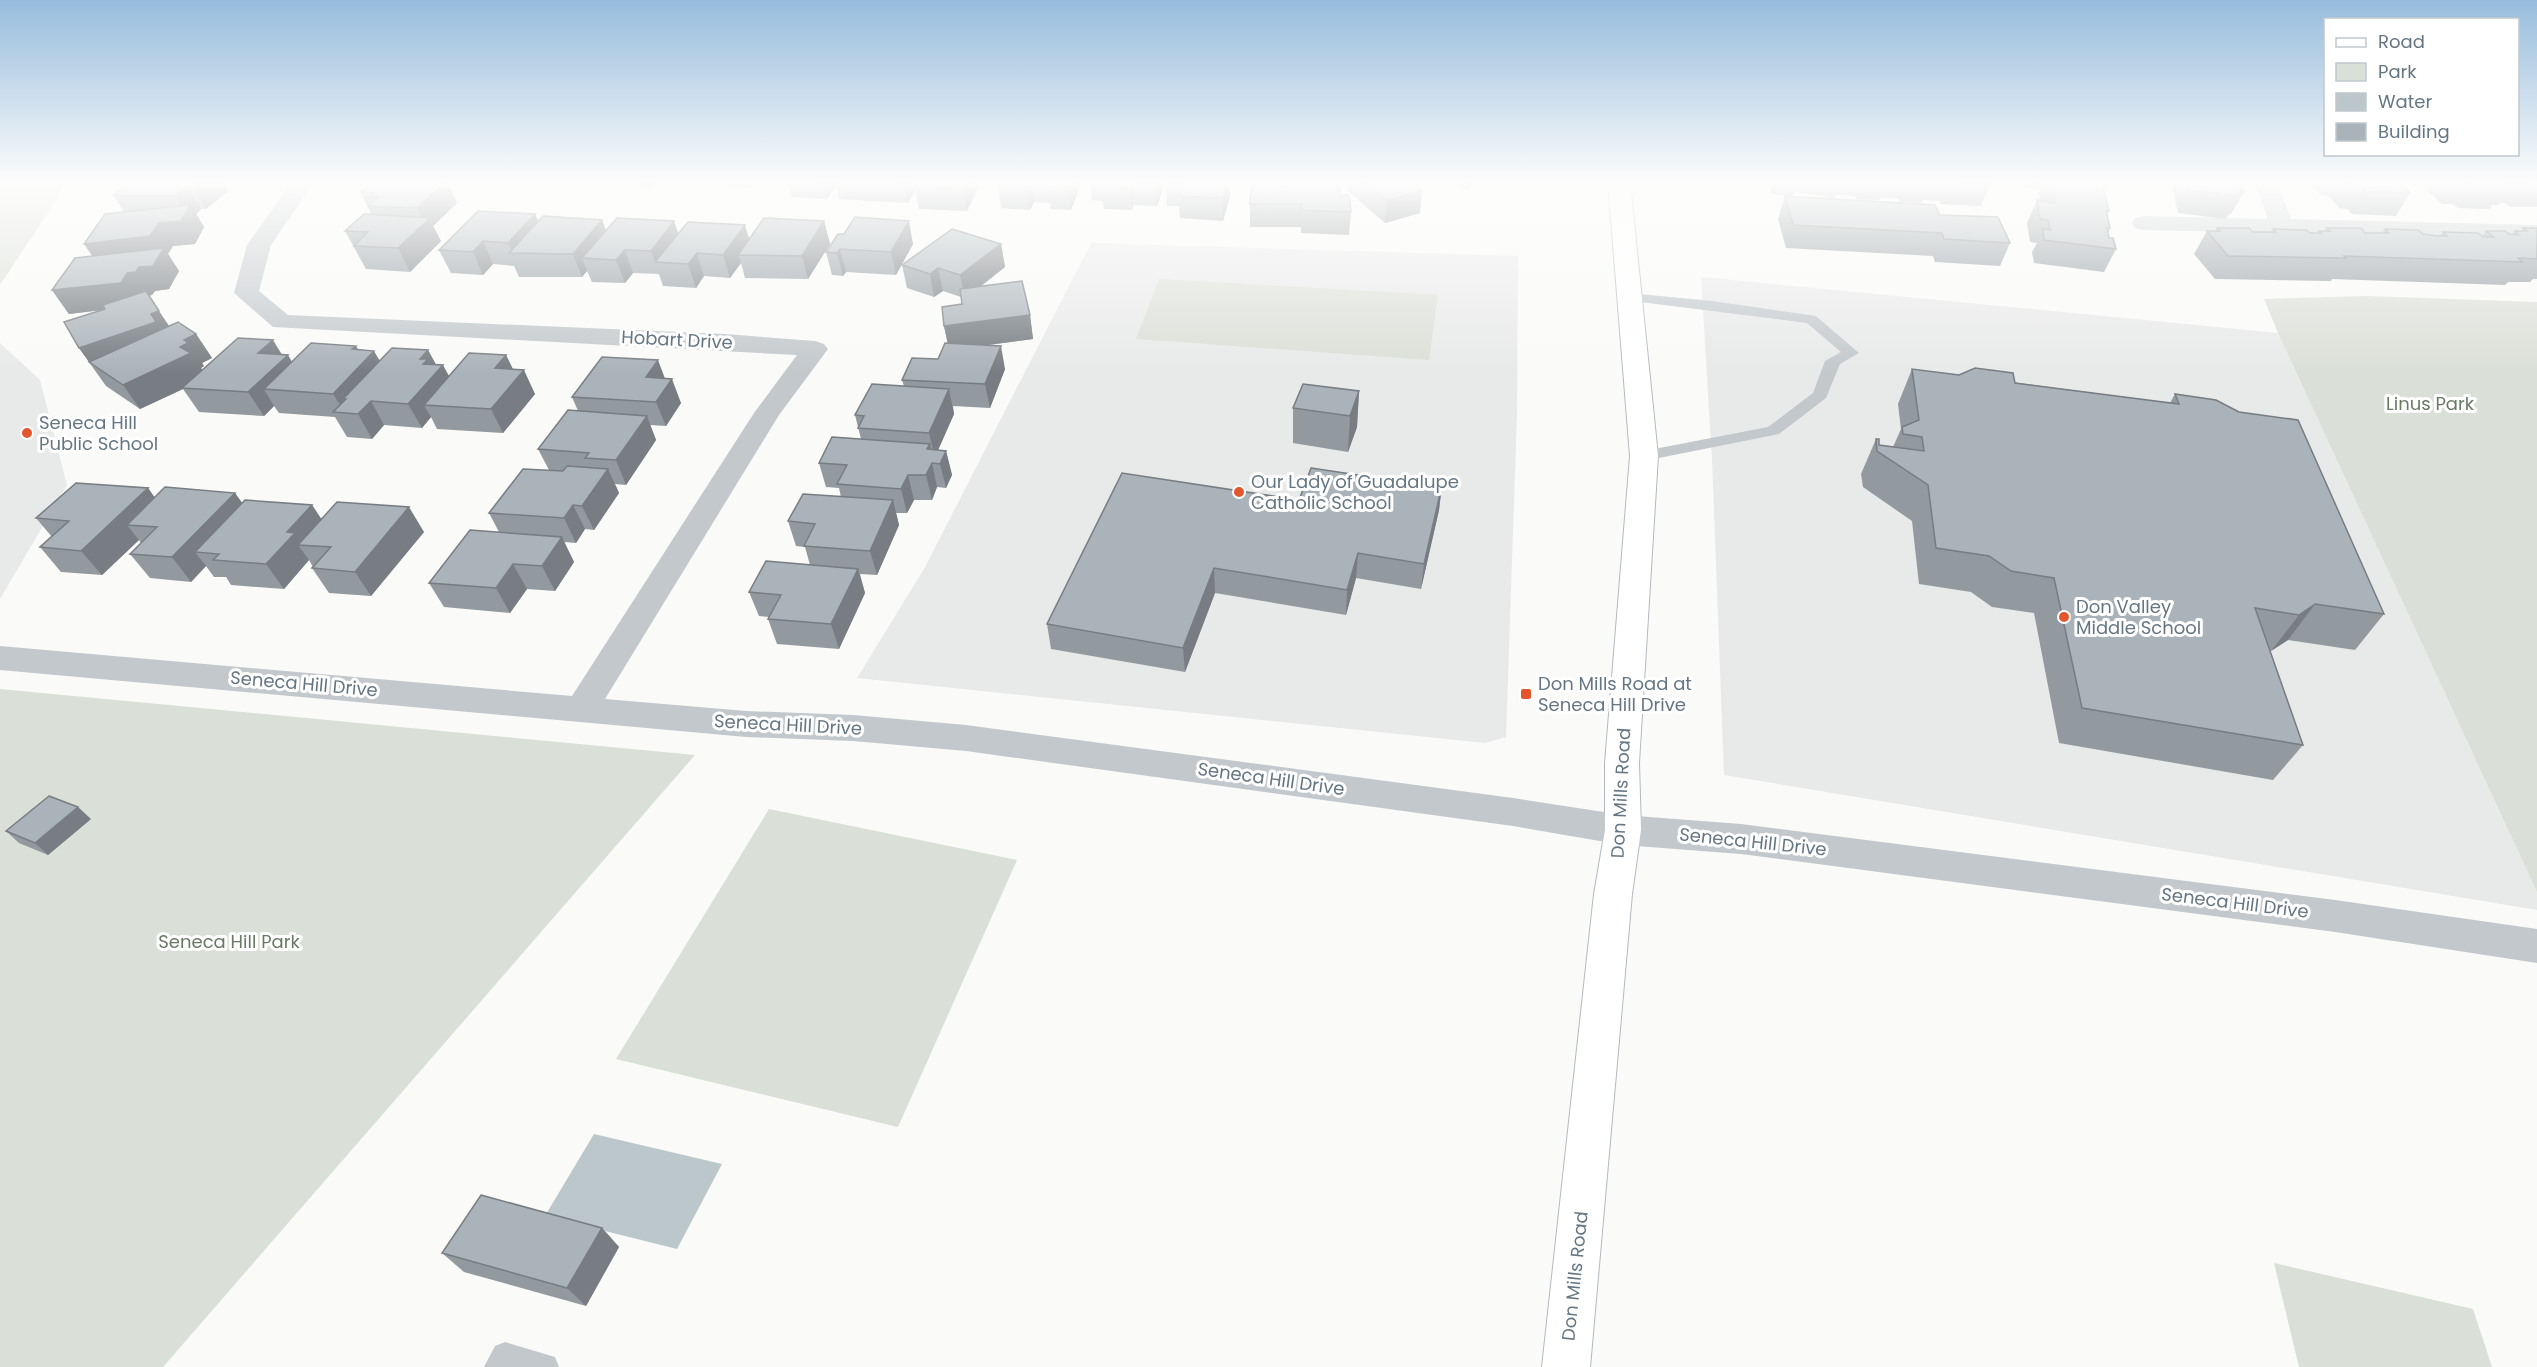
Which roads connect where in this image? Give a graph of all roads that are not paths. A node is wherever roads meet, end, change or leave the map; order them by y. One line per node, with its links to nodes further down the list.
1 (259, 246): 6 (street, Hobart Drive)
2 (1625, 246): 3 (main road, Don Mills Road)
3 (1629, 297): 4 (main road, Don Mills Road); 4 (lane)
4 (1644, 456): 7 (main road, Don Mills Road)
5 (0, 658): 6 (street, Seneca Hill Drive)
6 (582, 708): 7 (street, Seneca Hill Drive)
7 (1623, 830): 8 (street, Seneca Hill Drive); 11 (main road, Don Mills Road)
8 (2537, 946)
9 (498, 1367): 10 (lane)
10 (545, 1367)
11 (1566, 1367)

